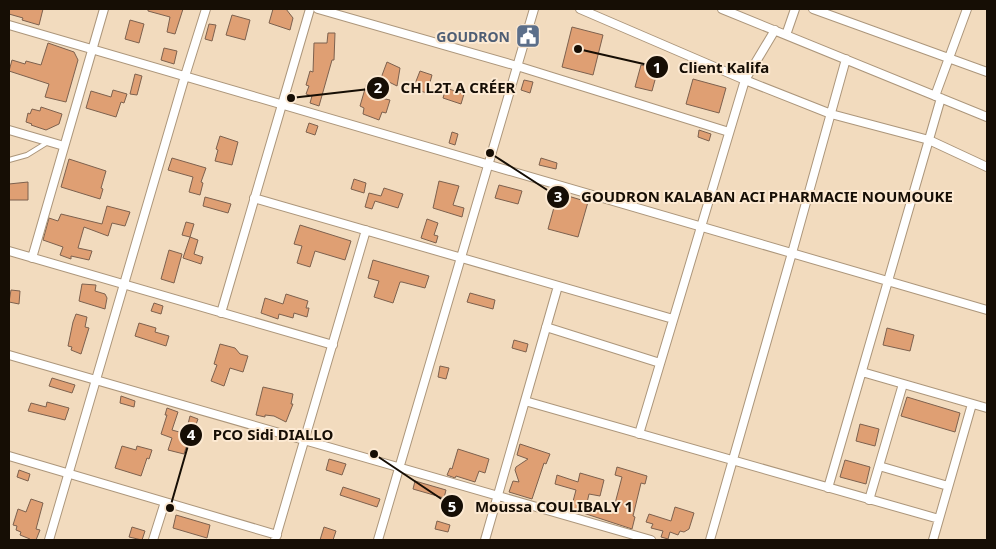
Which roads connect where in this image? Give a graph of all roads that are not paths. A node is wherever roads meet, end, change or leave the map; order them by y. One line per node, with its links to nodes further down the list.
1 (104, 9): 14 (street)
2 (206, 9): 19 (street)
3 (310, 9): 22 (street)
4 (318, 9): 17 (street)
5 (534, 9): 17 (street)
6 (580, 9): 20 (street)
7 (722, 9): 12 (street)
8 (795, 9): 13 (street)
9 (813, 9): 15 (street)
10 (967, 9): 15 (street)
11 (9, 25): 14 (street)
12 (775, 30): 13 (street); 20 (street)
13 (786, 35): 16 (street)
14 (92, 49): 19 (street); 29 (street)
15 (949, 58): 18 (street); 21 (street)
16 (846, 59): 21 (street); 23 (street)
17 (517, 66): 26 (street); 31 (street)
18 (987, 72)
19 (185, 76): 22 (street); 41 (street)
20 (745, 80): 23 (street); 26 (street)
21 (938, 97): 24 (street); 27 (street)
22 (282, 104): 31 (street); 33 (street)
23 (831, 114): 27 (street); 37 (street)
24 (987, 117)
25 (9, 130): 28 (street)
26 (729, 132): 34 (street)
27 (929, 140): 32 (street); 40 (street)
28 (48, 142): 29 (street); 30 (lane)
29 (64, 146): 38 (street)
30 (9, 160)
31 (488, 164): 34 (street); 39 (street)
32 (987, 167)
33 (254, 198): 35 (street); 44 (street)
34 (701, 226): 37 (street); 45 (street)
35 (366, 230): 39 (street); 47 (street)
36 (9, 251): 38 (street)
37 (792, 253): 40 (street); 59 (street)
38 (32, 258): 41 (street)
39 (461, 258): 42 (street); 61 (street)
40 (888, 281): 43 (street); 50 (street)
41 (124, 284): 44 (street); 51 (street)
42 (558, 286): 45 (street); 46 (street)
43 (987, 310)
44 (221, 313): 47 (street)
45 (673, 319): 49 (street)
46 (546, 327): 49 (street); 53 (street)
47 (332, 345): 57 (street)
48 (9, 355): 51 (street)
49 (660, 363): 56 (street)
50 (862, 372): 52 (street); 64 (street)
51 (96, 380): 57 (street); 62 (street)
52 (903, 384): 54 (street); 60 (street)
53 (525, 401): 56 (street); 65 (street)
54 (972, 404): 55 (street); 63 (street)
55 (987, 408)
56 (639, 434): 59 (street)
57 (305, 440): 61 (street); 69 (street)
58 (9, 456): 62 (street)
59 (733, 460): 64 (street); 75 (street)
60 (879, 466): 63 (street); 66 (street)
61 (399, 468): 65 (street); 72 (street)
62 (69, 474): 67 (street); 70 (street)
63 (948, 486): 68 (street)
64 (828, 488): 66 (street)
65 (498, 496): 73 (street); 74 (street)
66 (869, 500): 68 (street)
67 (165, 502): 69 (street); 71 (street)
68 (938, 519): 76 (street)
69 (276, 538)
70 (49, 540)
71 (153, 540)
72 (378, 540)
73 (485, 540)
74 (650, 540)
75 (710, 540)
76 (932, 540)

